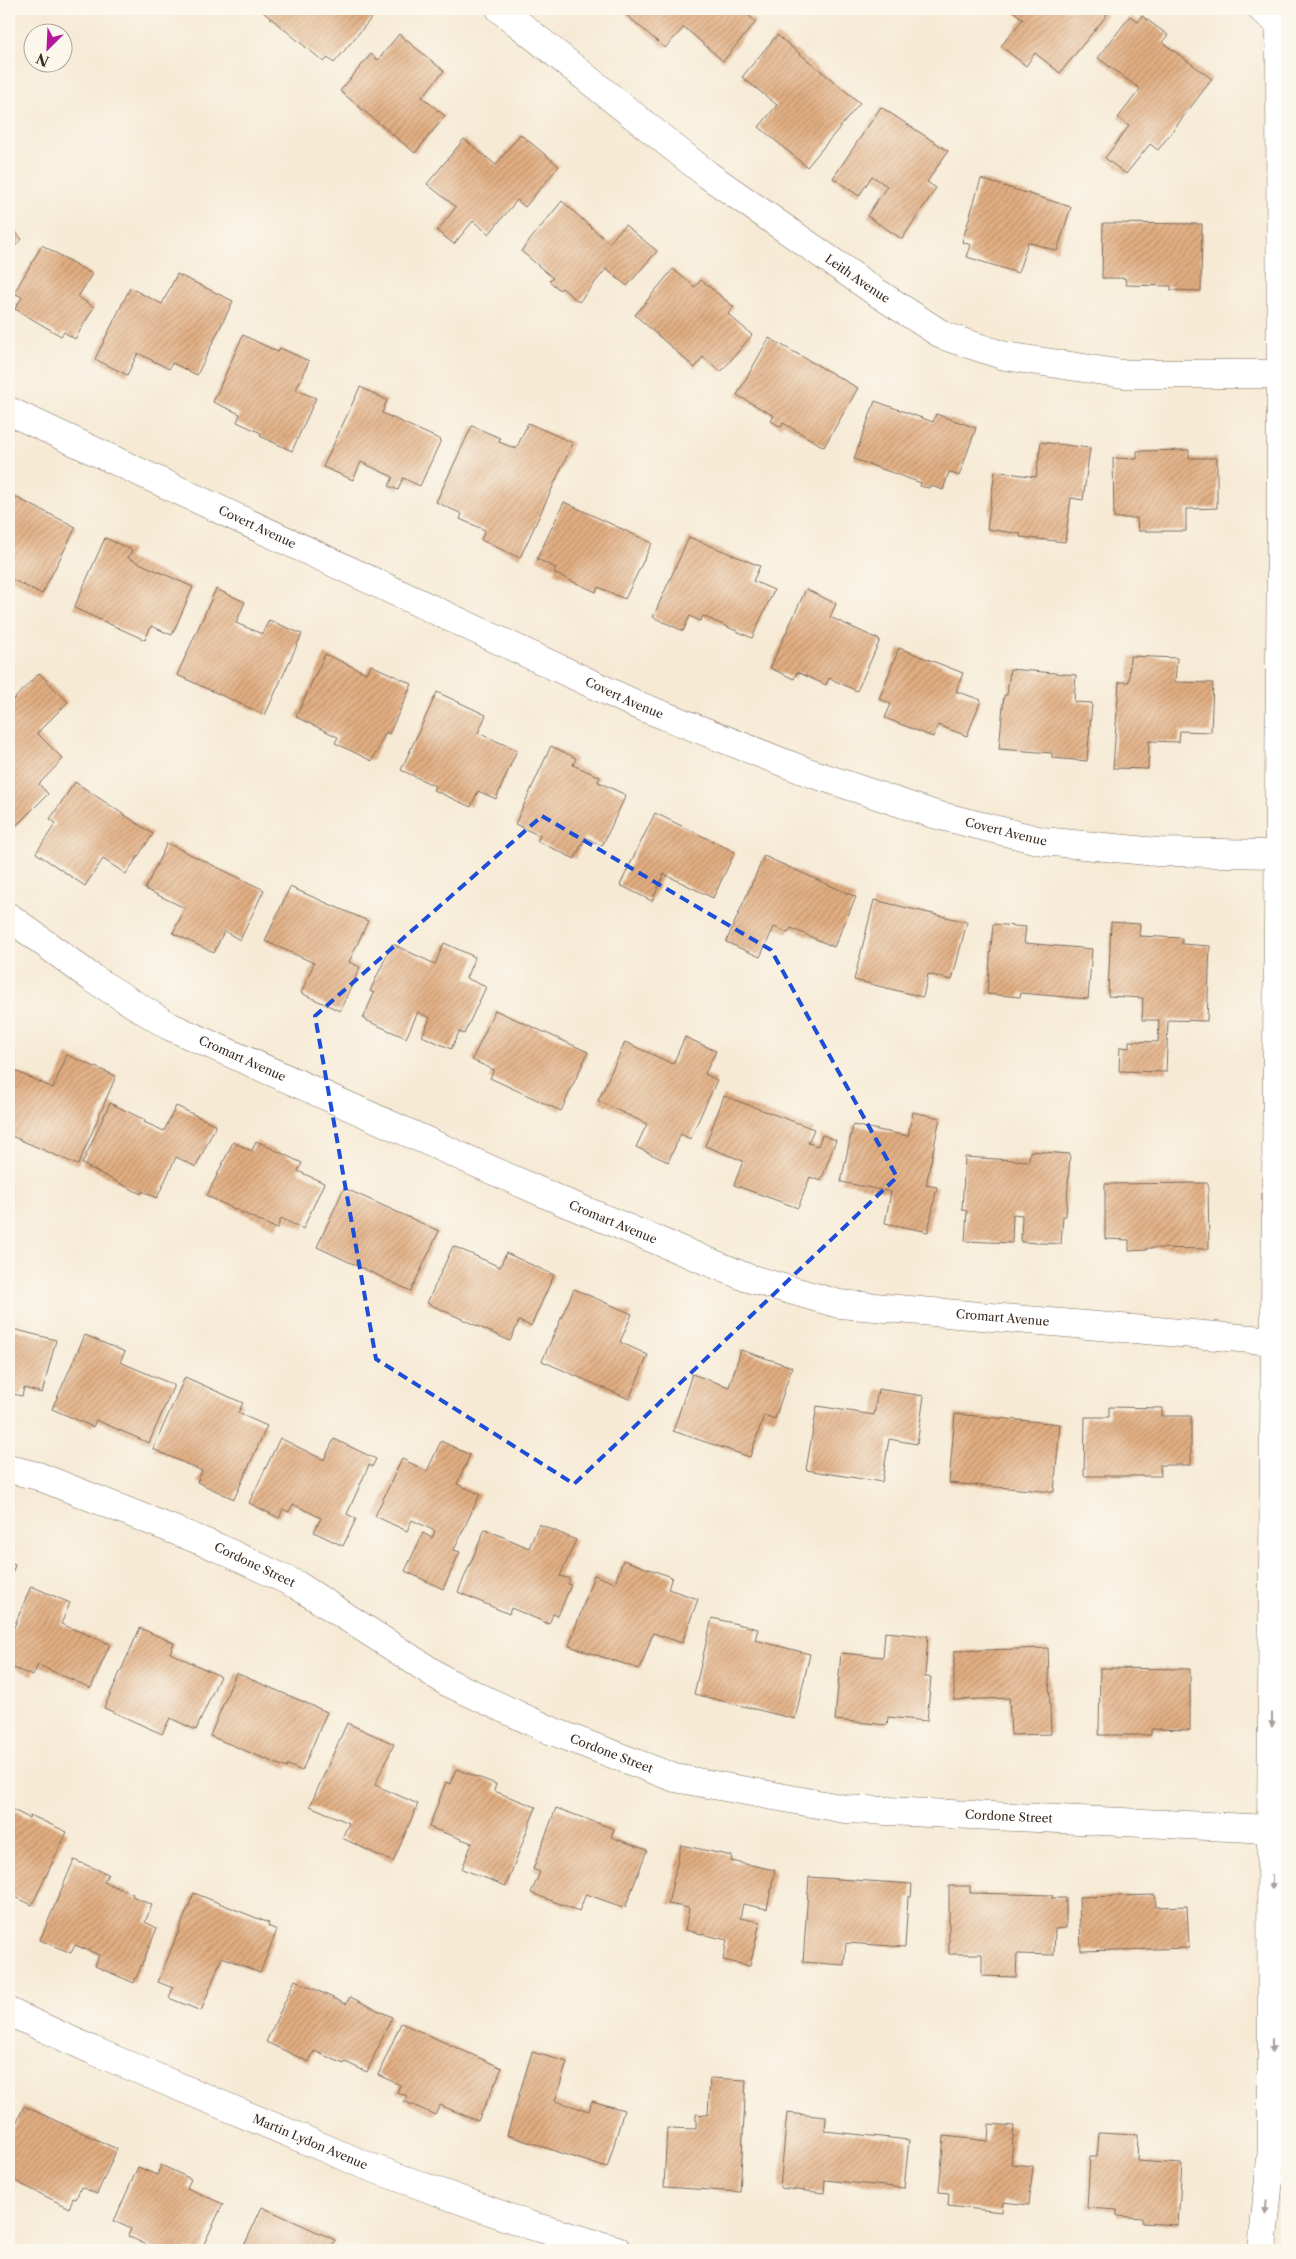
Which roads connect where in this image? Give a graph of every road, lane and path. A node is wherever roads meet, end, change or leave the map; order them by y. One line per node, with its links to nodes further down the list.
1 (500, 9): 3 (street, Leith Avenue)
2 (1277, 18): 3 (street)
3 (1281, 374): 5 (street)
4 (9, 411): 5 (street, Covert Avenue)
5 (1277, 854): 7 (street)
6 (9, 917): 7 (street, Cromart Avenue)
7 (1275, 1341): 9 (street, one-way to 9)
8 (9, 1468): 9 (street, Cordone Street)
9 (1272, 1829): 12 (street, one-way to 12)
10 (9, 2012): 11 (street, Martin Lydon Avenue)
11 (617, 2250)
12 (1262, 2250)

